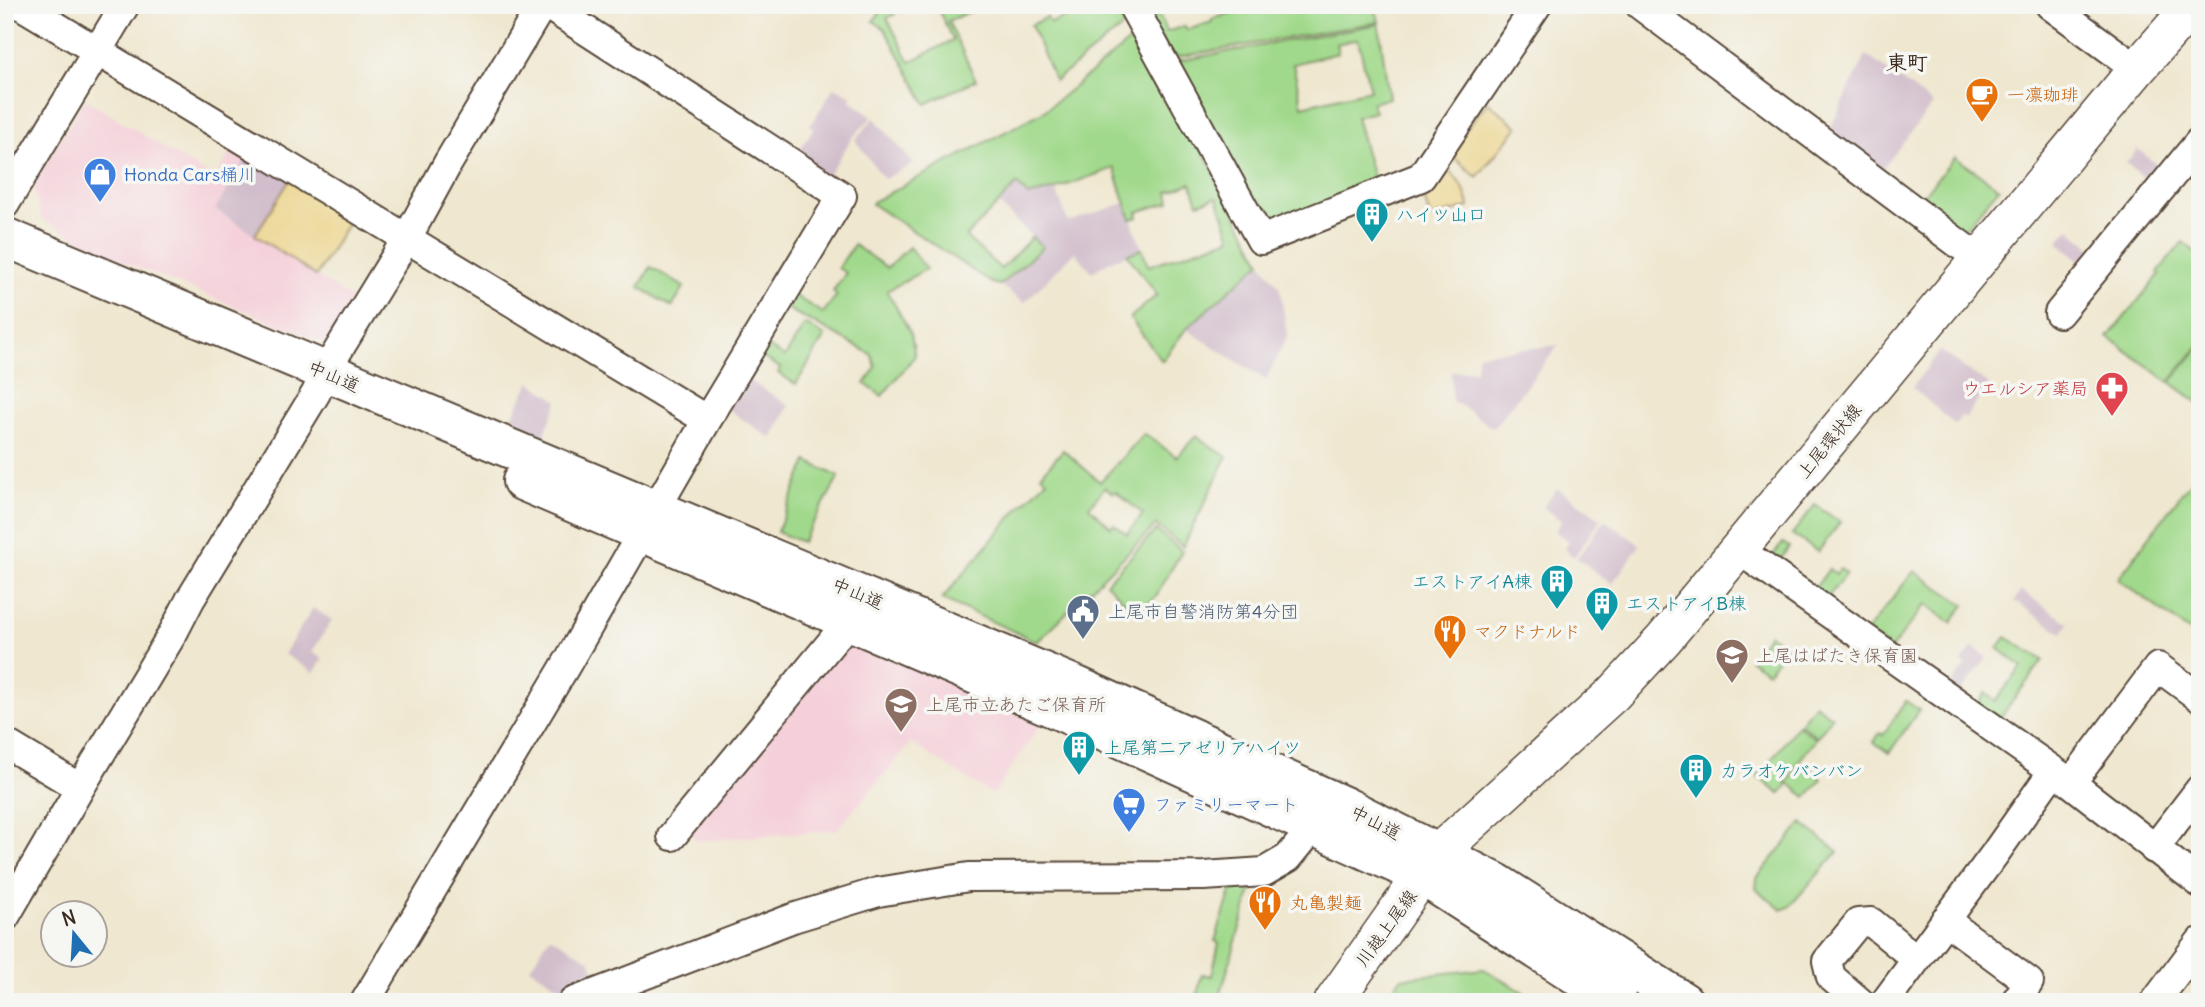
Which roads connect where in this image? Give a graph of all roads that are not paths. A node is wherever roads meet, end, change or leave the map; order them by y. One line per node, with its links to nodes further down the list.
1 (21, 5): 10 (street)
2 (125, 5): 10 (street)
3 (542, 5): 15 (street)
4 (547, 5): 20 (street)
5 (1537, 5): 9 (street)
6 (1640, 5): 16 (street)
7 (2050, 5): 11 (street)
8 (2193, 5): 11 (main road, 上尾環状線)
9 (1141, 10)
10 (97, 51): 13 (street); 15 (street)
11 (2137, 69): 16 (main road, 上尾環状線)
12 (2200, 141): 18 (street)
13 (5, 204)
14 (5, 237): 19 (highway, 中山道)
15 (407, 238): 19 (street); 20 (street)
16 (1979, 259): 22 (main road, 上尾環状線)
17 (5, 264): 19 (highway, 中山道)
18 (2059, 313)
19 (321, 383): 21 (highway, 中山道); 27 (street)
20 (707, 420): 21 (street)
21 (648, 520): 23 (highway, 中山道); 32 (highway, 中山道); 38 (street)
22 (1739, 550): 26 (street); 32 (main road, 上尾環状線)
23 (849, 621): 29 (highway, 中山道); 30 (street)
24 (2200, 698): 26 (street)
25 (5, 743): 27 (street)
26 (2062, 777): 31 (street); 35 (street)
27 (80, 788): 34 (street)
28 (2200, 789): 31 (street)
29 (1315, 825): 32 (highway, 中山道); 39 (street)
30 (672, 836)
31 (2154, 849): 33 (street)
32 (1431, 865): 40 (main road, 川越上尾線); 41 (highway, 中山道); 42 (highway, 中山道)
33 (2200, 883)
34 (5, 917)
35 (1945, 920): 37 (street); 45 (street)
36 (2200, 942): 46 (street)
37 (1916, 959): 43 (street); 44 (street)
38 (365, 1002)
39 (573, 1002)
40 (1334, 1002)
41 (1618, 1002)
42 (1684, 1002)
43 (1860, 1002)
44 (1885, 1002)
45 (2015, 1002)
46 (2155, 1002)

